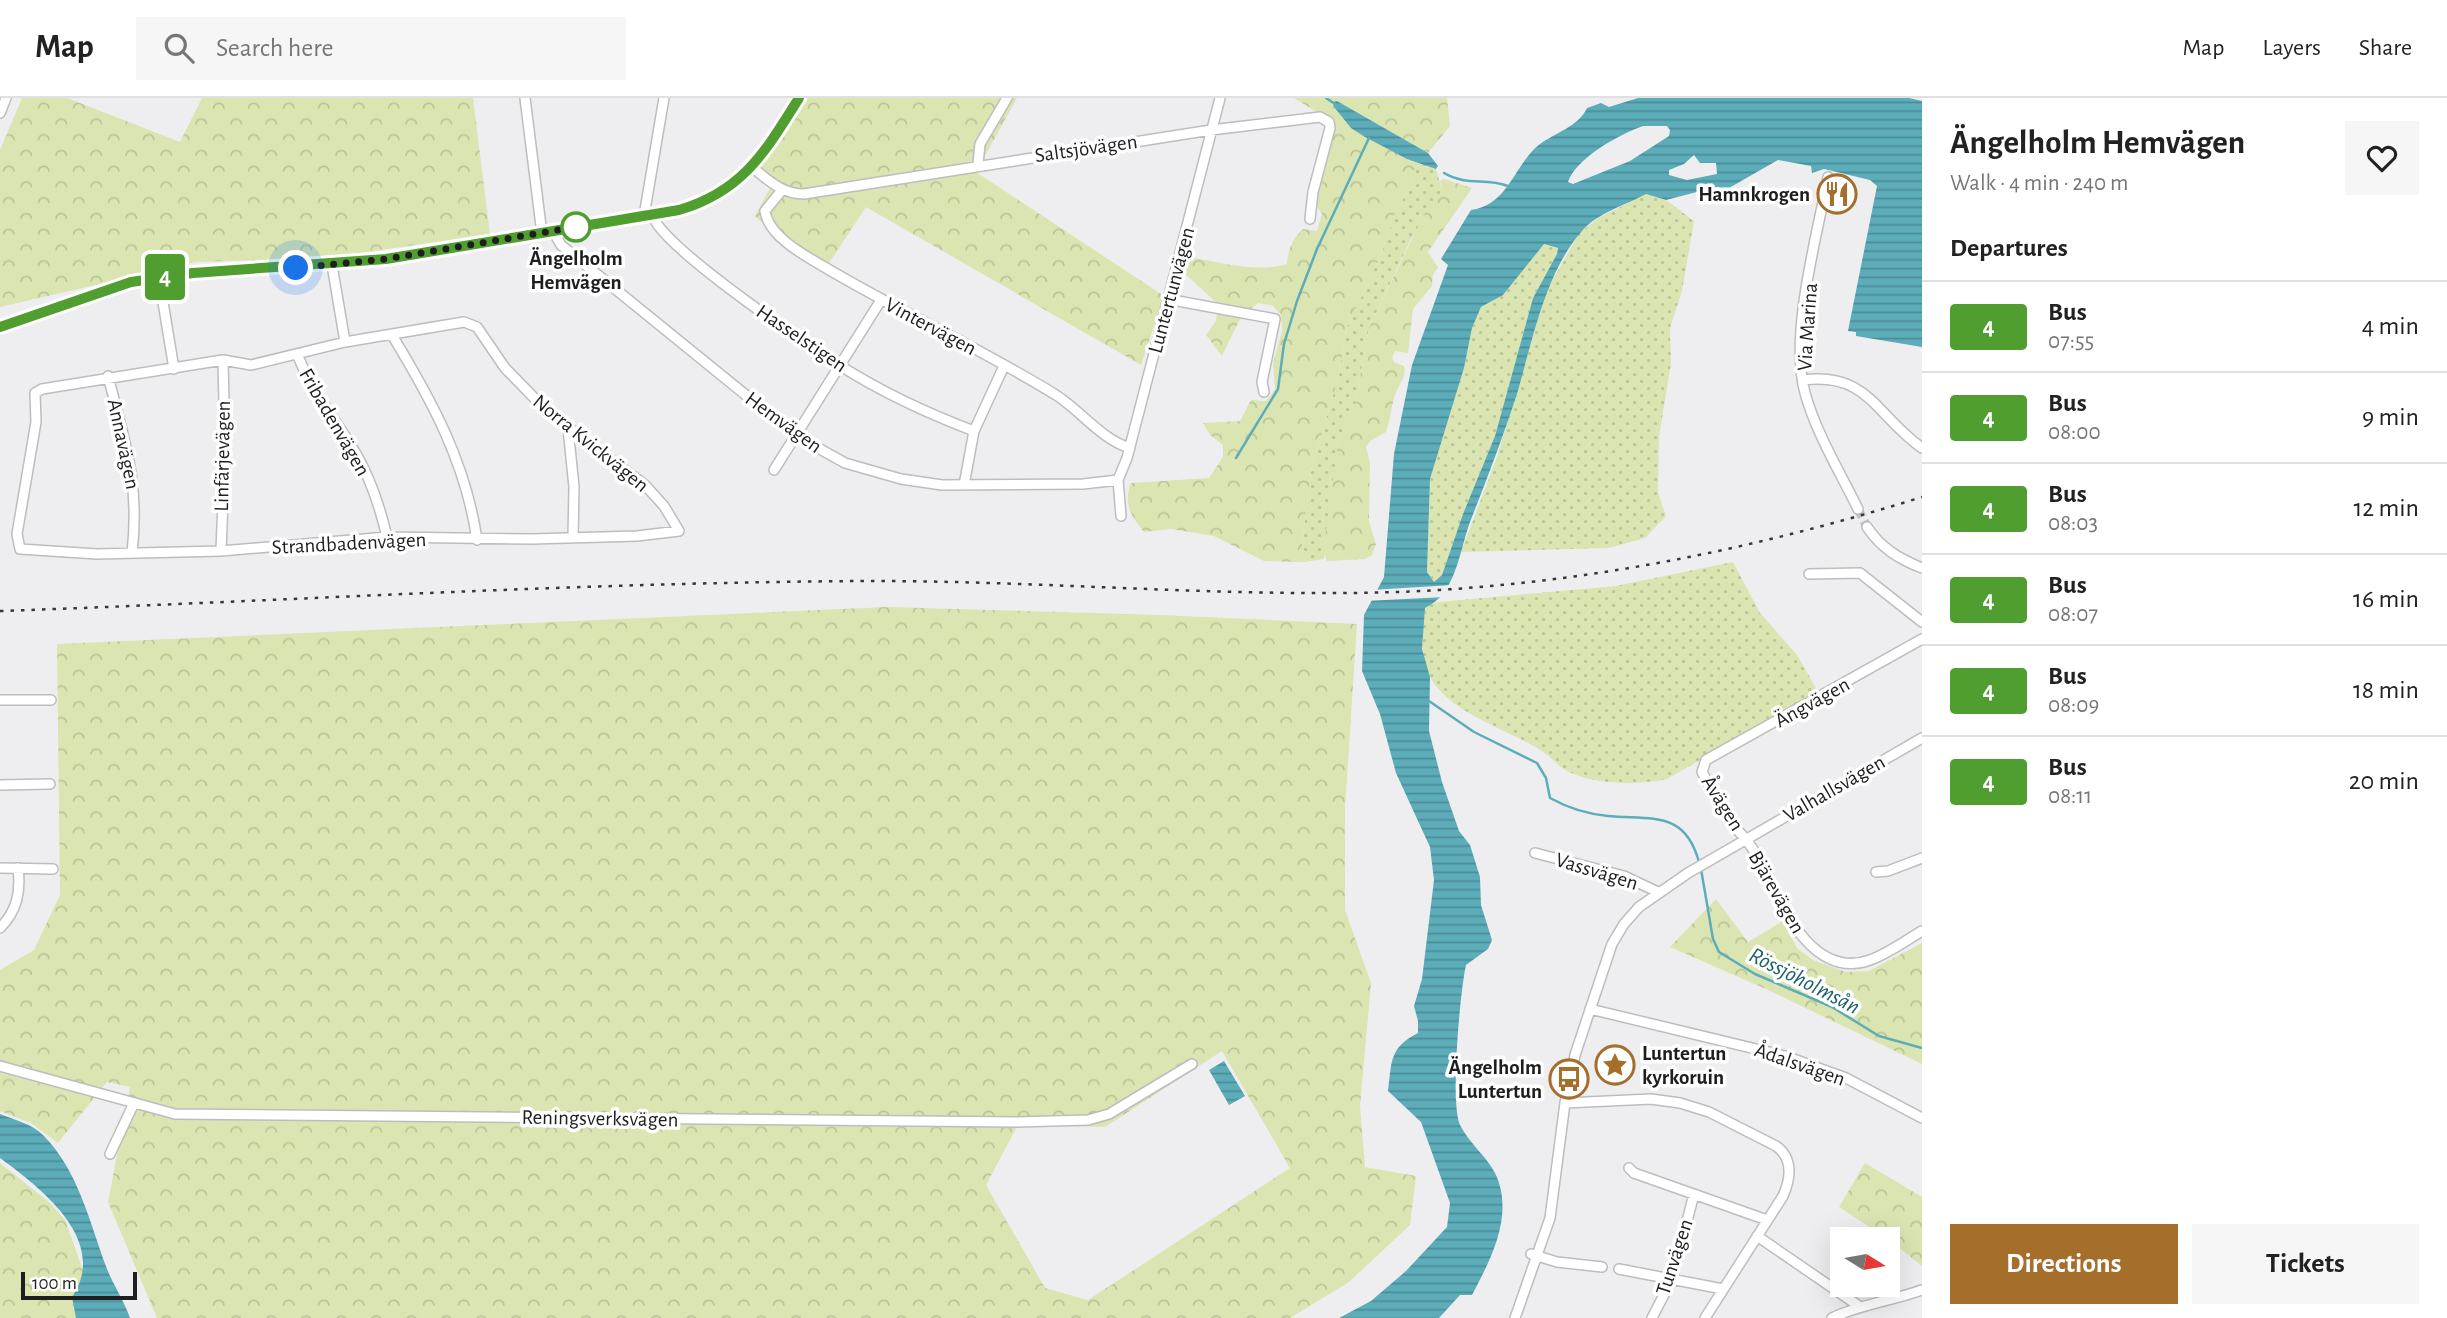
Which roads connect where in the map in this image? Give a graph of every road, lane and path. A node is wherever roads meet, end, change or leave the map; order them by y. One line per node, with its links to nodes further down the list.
1 (6, 98): 7 (street)
2 (525, 98): 16 (street)
3 (664, 98): 13 (street)
4 (799, 98): 10 (street)
5 (1007, 98): 9 (street)
6 (1220, 98): 8 (street, Luntertunvägen)
7 (0, 113)
8 (1211, 130): 9 (street, Saltsjövägen); 14 (street, Saltsjövägen); 19 (street, Luntertunvägen)
9 (978, 164): 12 (street, Saltsjövägen)
10 (752, 167): 12 (street); 13 (street)
11 (1828, 177): 30 (street, Via Marina)
12 (782, 190): 20 (street, Vintervägen)
13 (649, 216): 15 (street); 26 (street, Hasselstigen)
14 (1310, 219)
15 (553, 231): 16 (street); 34 (street, Hemvägen)
16 (542, 234): 17 (street)
17 (332, 265): 18 (street); 23 (street)
18 (159, 278): 21 (street); 28 (street)
19 (1167, 299): 31 (street); 35 (street, Luntertunvägen)
20 (881, 300): 26 (street); 27 (street, Vintervägen)
21 (0, 327)
22 (392, 335): 23 (street, Norra Kvickvägen); 32 (street, Norra Kvickvägen); 46 (street)
23 (345, 342): 24 (street, Fribadenvägen)
24 (297, 354): 25 (street); 44 (street, Fribadenvägen)
25 (223, 360): 28 (street); 47 (street, Linfärjevägen)
26 (840, 366): 33 (street, Hasselstigen); 34 (street)
27 (1004, 366): 33 (street); 35 (street, Vintervägen)
28 (174, 369): 29 (street)
29 (108, 376): 48 (street, Annavägen); 48 (street, Strandbadenvägen)
30 (1803, 380): 36 (street); 40 (street, Via Marina)
31 (1264, 393)
32 (568, 428): 43 (street, Norra Kvickvägen); 45 (street)
33 (974, 431): 39 (street)
34 (795, 435): 37 (street); 39 (street, Hemvägen)
35 (1130, 448): 38 (street, Luntertunvägen)
36 (1922, 448)
37 (774, 470)
38 (1118, 480): 39 (street, Hemvägen); 41 (street)
39 (964, 485)
40 (1858, 509)
41 (1121, 516)
42 (1867, 527): 49 (street)
43 (679, 531): 45 (street, Strandbadenvägen)
44 (387, 537): 46 (street, Strandbadenvägen); 47 (street, Strandbadenvägen)
45 (573, 538): 46 (street, Strandbadenvägen)
46 (477, 540)
47 (221, 551): 48 (street, Strandbadenvägen)
48 (132, 553)
49 (1922, 568)
50 (1809, 574): 51 (street)
51 (1922, 622)
52 (1922, 639): 56 (street, Ängvägen)
53 (0, 700): 54 (street)
54 (51, 700)
55 (1922, 738): 59 (street, Valhallsvägen)
56 (1702, 765): 59 (street, Åvägen)
57 (50, 784): 58 (street)
58 (0, 785)
59 (1747, 839): 66 (street, Valhallsvägen); 68 (street, Bjärevägen)
60 (1535, 853): 66 (street, Vassvägen)
61 (1922, 858): 65 (street)
62 (0, 868): 63 (street)
63 (18, 868): 64 (street); 67 (street)
64 (53, 869)
65 (1876, 872)
66 (1658, 892): 69 (street, Valhallsvägen)
67 (0, 928)
68 (1922, 931)
69 (1590, 1009): 73 (street, Valhallsvägen); 74 (street, Ådalsvägen)
70 (1192, 1064): 72 (street, Reningsverksvägen)
71 (0, 1066): 72 (street, Reningsverksvägen)
72 (134, 1103): 75 (street)
73 (1565, 1103): 78 (street); 80 (street, Valhallsvägen)
74 (1922, 1118)
75 (110, 1154)
76 (1629, 1168): 77 (street, Tunvägen)
77 (1694, 1195): 78 (street, Tunvägen); 83 (street, Tunvägen)
78 (1767, 1220): 79 (street)
79 (1757, 1236): 84 (street); 86 (street)
80 (1535, 1255): 81 (street); 87 (street, Valhallsvägen)
81 (1602, 1267)
82 (1619, 1269): 83 (street)
83 (1672, 1279): 84 (street); 88 (street, Tunvägen)
84 (1723, 1289): 89 (street)
85 (1922, 1290): 86 (street)
86 (1859, 1306): 90 (street)
87 (1515, 1318)
88 (1652, 1318)
89 (1705, 1318)
90 (1832, 1318)

